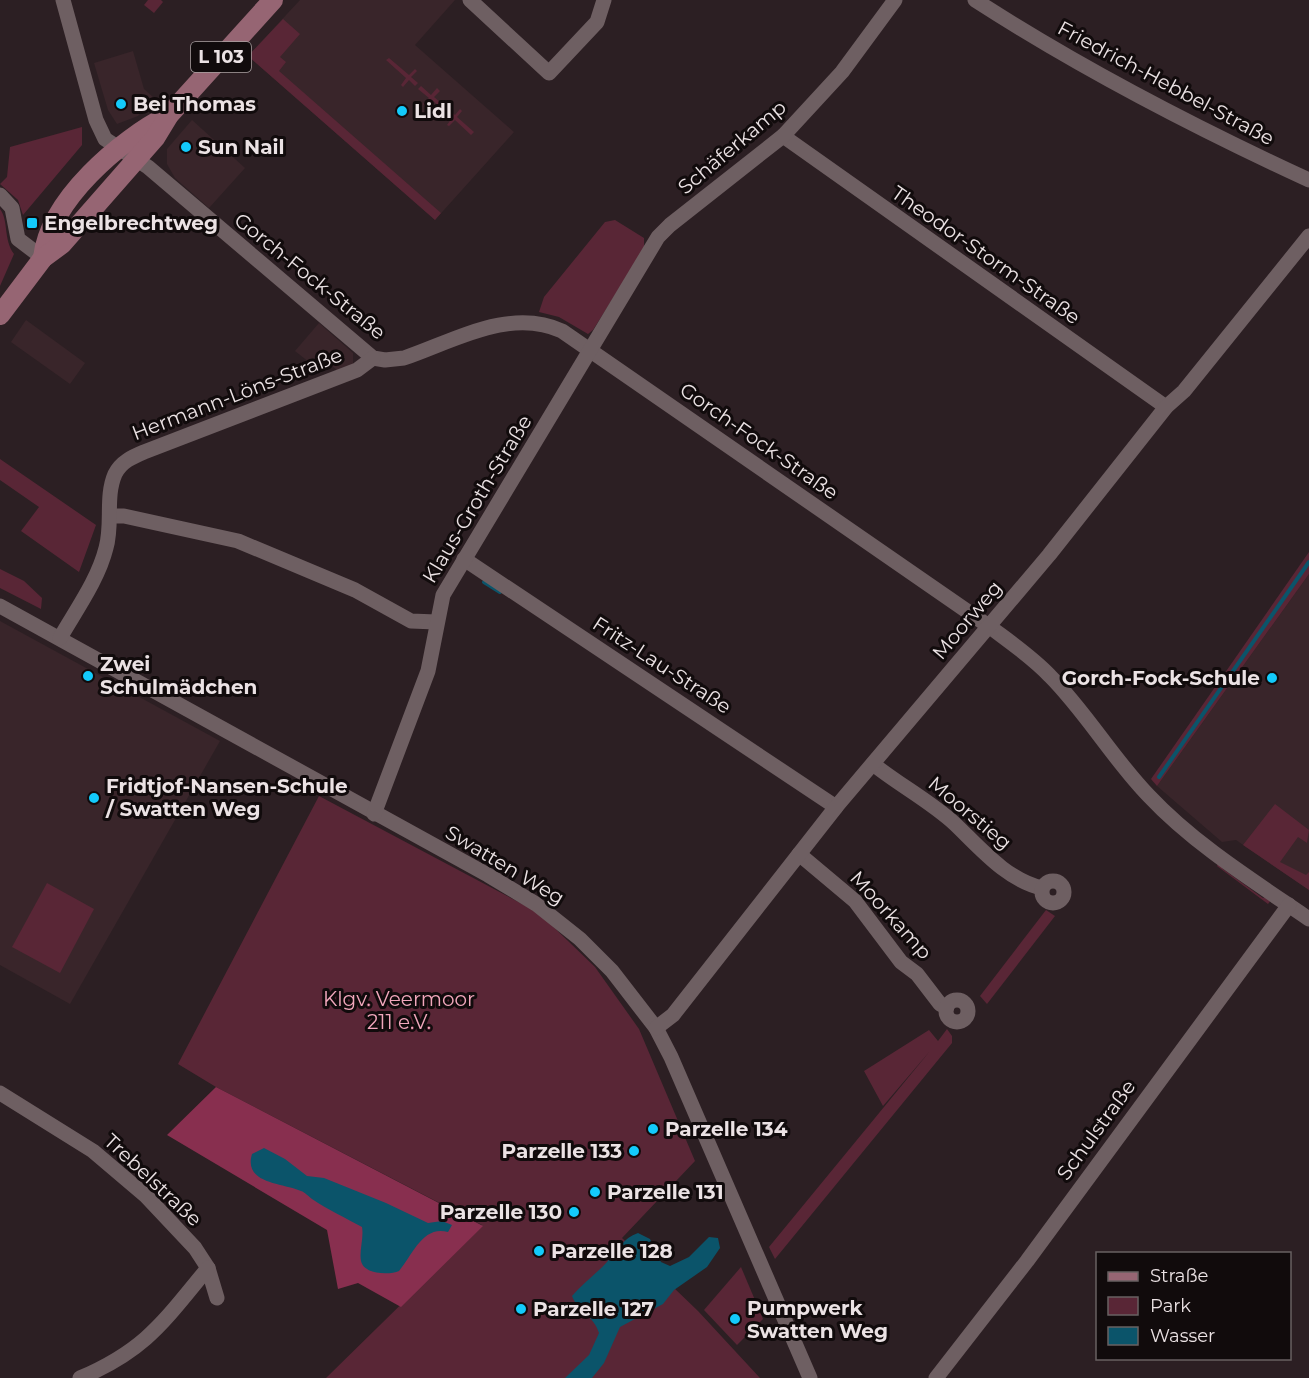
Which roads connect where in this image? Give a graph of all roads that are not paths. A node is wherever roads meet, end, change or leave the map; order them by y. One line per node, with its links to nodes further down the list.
1 (63, 0): 9 (street)
2 (273, 0): 7 (main road, L 103)
3 (470, 0): 4 (street)
4 (604, 0)
5 (895, 0): 8 (street, Schäferkamp)
6 (975, 0): 11 (street, Friedrich-Hebbel-Straße)
7 (169, 115): 9 (main road, L 103); 10 (main road, L 103)
8 (783, 136): 16 (street, Schäferkamp); 18 (street, Theodor-Storm-Straße)
9 (118, 149): 10 (street, Gorch-Fock-Straße); 14 (main road)
10 (135, 160): 14 (main road); 17 (street, Gorch-Fock-Straße)
11 (1309, 180)
12 (0, 195): 14 (street)
13 (1309, 236): 18 (street, Moorweg)
14 (43, 258): 15 (main road)
15 (0, 315)
16 (590, 349): 17 (street, Gorch-Fock-Straße); 20 (street, Klaus-Groth-Straße); 23 (street, Gorch-Fock-Straße)
17 (374, 358): 19 (street, Hermann-Löns-Straße)
18 (1166, 407): 23 (street, Moorweg)
19 (110, 516): 22 (street); 24 (street, Hermann-Löns-Straße)
20 (464, 559): 22 (street, Klaus-Groth-Straße); 26 (street, Fritz-Lau-Straße)
21 (0, 606): 24 (street, Swatten Weg)
22 (436, 622): 27 (street, Klaus-Groth-Straße)
23 (990, 627): 25 (street, Moorweg); 30 (street, Gorch-Fock-Straße)
24 (60, 638): 27 (street, Swatten Weg)
25 (873, 764): 26 (street, Moorweg); 29 (street, Moorstieg)
26 (836, 807): 28 (street, Moorweg)
27 (374, 814): 33 (street, Swatten Weg)
28 (799, 854): 32 (street, Moorkamp); 33 (street, Moorweg)
29 (1042, 888)
30 (1289, 905): 31 (street, Gorch-Fock-Straße); 39 (street, Schulstraße)
31 (1309, 919)
32 (947, 1007)
33 (656, 1028): 38 (street, Swatten Weg)
34 (0, 1093): 35 (street, Trebelstraße)
35 (208, 1268): 36 (street, Trebelstraße); 37 (street)
36 (218, 1298)
37 (80, 1378)
38 (810, 1378)
39 (936, 1378)

